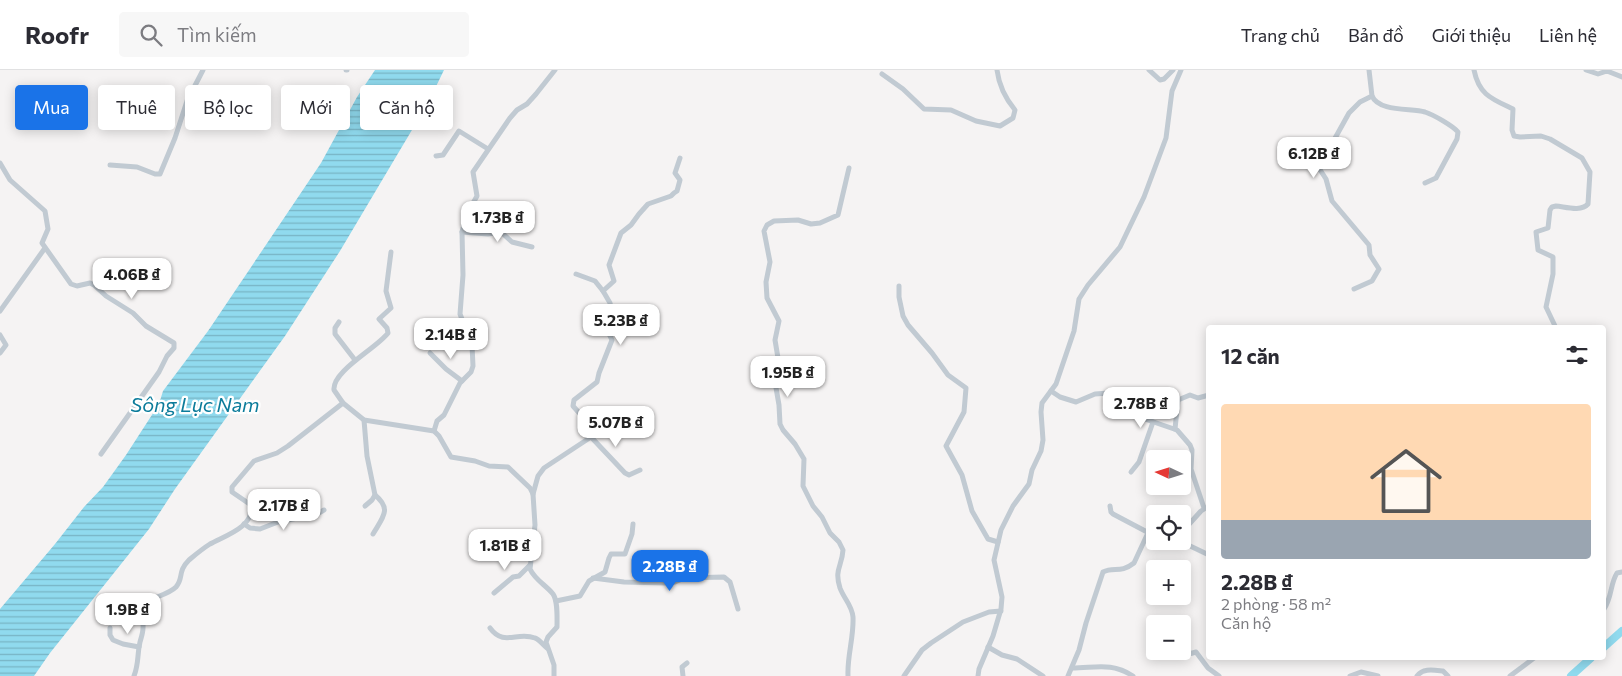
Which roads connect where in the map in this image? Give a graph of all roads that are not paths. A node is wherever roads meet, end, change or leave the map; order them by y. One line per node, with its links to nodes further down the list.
1 (203, 70): 17 (street)
2 (555, 70): 13 (street)
3 (997, 70): 10 (street)
4 (1149, 70): 5 (street)
5 (1173, 70)
6 (1181, 70): 36 (street)
7 (1369, 70): 12 (street)
8 (1474, 70): 30 (street)
9 (1586, 70): 11 (street)
10 (882, 74)
11 (1622, 77)
12 (1372, 96): 19 (street); 26 (street)
13 (488, 149): 14 (street); 20 (street)
14 (436, 156)
15 (680, 158): 27 (street)
16 (0, 163): 22 (street)
17 (110, 165)
18 (849, 168): 83 (street)
19 (1425, 183)
20 (462, 232): 21 (street); 35 (street)
21 (532, 247)
22 (45, 248): 28 (street); 44 (street)
23 (391, 252): 34 (street)
24 (576, 274): 27 (street)
25 (899, 286): 59 (street)
26 (1354, 289)
27 (603, 291): 43 (street)
28 (0, 311)
29 (339, 322): 34 (street)
30 (1555, 325)
31 (0, 336): 33 (street)
32 (430, 352): 35 (street)
33 (0, 353)
34 (355, 360): 38 (street)
35 (462, 381): 42 (street)
36 (1051, 391): 40 (street); 59 (street)
37 (1206, 396): 41 (street)
38 (343, 403): 39 (street); 55 (street)
39 (364, 420): 42 (street); 48 (street)
40 (1153, 422): 41 (street); 46 (street)
41 (1175, 429): 49 (street)
42 (434, 431): 47 (street)
43 (591, 437): 45 (street); 47 (street)
44 (101, 454)
45 (640, 470)
46 (1131, 472)
47 (533, 494): 63 (street)
48 (375, 495): 50 (street); 58 (street)
49 (1206, 505)
50 (365, 506)
51 (1110, 506): 57 (street)
52 (1206, 508): 54 (street)
53 (324, 510): 55 (street)
54 (1191, 523)
55 (244, 524): 74 (street)
56 (633, 524): 65 (street)
57 (1146, 530)
58 (373, 534)
59 (998, 542): 70 (street)
60 (1146, 542): 79 (street)
61 (1191, 546): 62 (street)
62 (1206, 554)
63 (530, 565): 66 (street); 67 (street)
64 (1622, 572): 68 (street)
65 (593, 578): 67 (street); 69 (street)
66 (494, 593)
67 (556, 601): 75 (street)
68 (1606, 605)
69 (738, 610)
70 (1001, 611): 73 (street); 84 (street)
71 (110, 628): 74 (street)
72 (490, 628): 75 (street)
73 (988, 647): 85 (street); 86 (street)
74 (139, 648): 80 (street)
75 (548, 648): 81 (street)
76 (1191, 653): 89 (street)
77 (1531, 660): 94 (street)
78 (687, 663): 82 (street)
79 (1072, 668): 87 (street); 88 (street)
80 (134, 676)
81 (554, 676)
82 (683, 676)
83 (848, 676)
84 (904, 676)
85 (978, 676)
86 (1043, 676)
87 (1068, 676)
88 (1133, 676)
89 (1219, 676)
90 (1350, 676): 91 (street)
91 (1378, 676)
92 (1417, 676): 93 (street)
93 (1448, 676)
94 (1510, 676)

